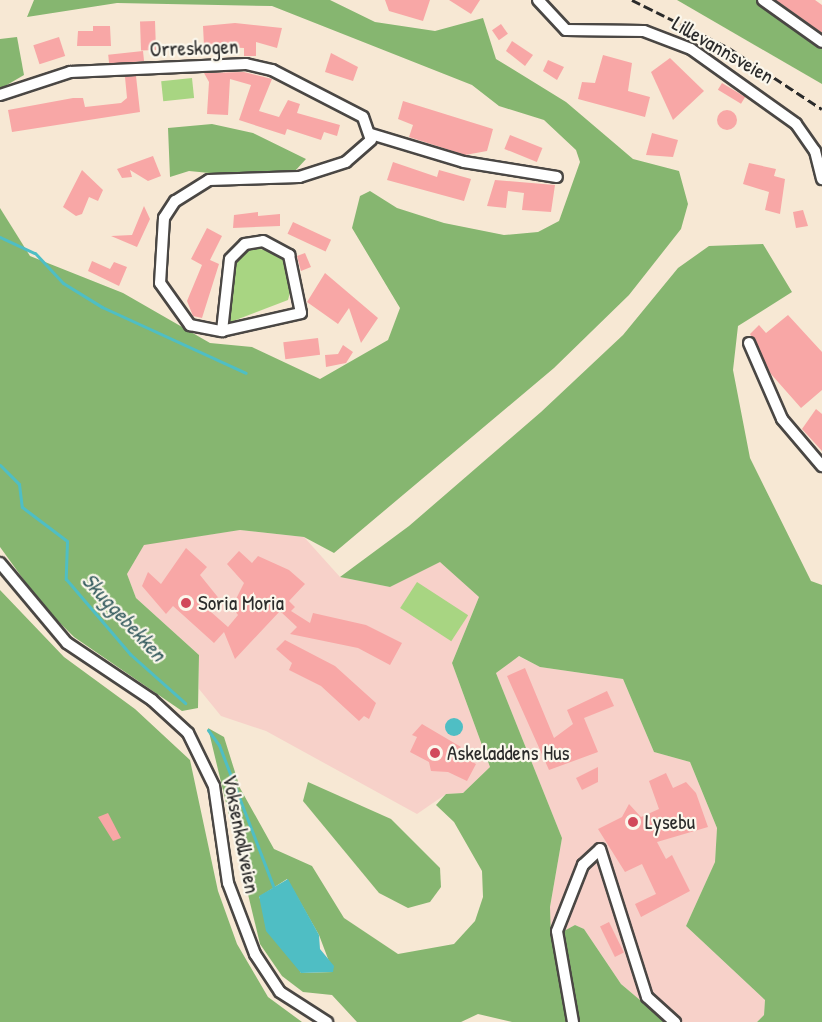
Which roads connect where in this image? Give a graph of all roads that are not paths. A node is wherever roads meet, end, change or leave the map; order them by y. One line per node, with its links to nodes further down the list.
1 (538, 0): 7 (street, Lillevannsveien)
2 (763, 0): 3 (street)
3 (822, 42)
4 (0, 94): 5 (street, Orreskogen)
5 (372, 134): 6 (street); 8 (street)
6 (557, 177)
7 (822, 179)
8 (222, 331): 8 (street)
9 (749, 343): 10 (street)
10 (822, 466)
11 (0, 563): 12 (street, Voksenkollveien)
12 (327, 1022)
13 (573, 1022): 14 (street)
14 (675, 1022)

